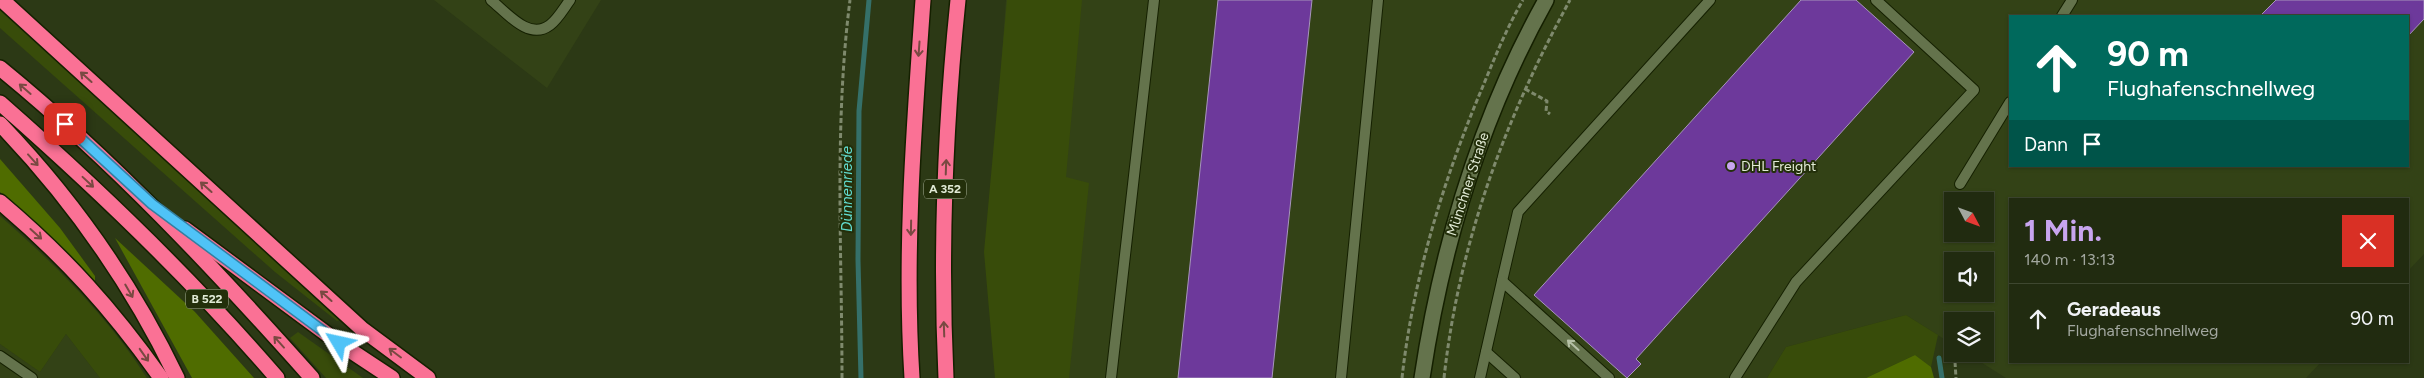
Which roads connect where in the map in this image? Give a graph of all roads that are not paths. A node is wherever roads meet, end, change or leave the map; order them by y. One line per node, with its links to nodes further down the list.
1 (2, 0): 29 (highway, one-way to 1)
2 (491, 0): 3 (lane)
3 (570, 0)
4 (922, 0): 30 (highway, A 352, one-way to 30)
5 (958, 0): 31 (highway, A 352, one-way to 5)
6 (1154, 0): 32 (lane)
7 (1378, 0): 33 (lane)
8 (1546, 0): 34 (street, Münchner Straße)
9 (1710, 0): 20 (lane)
10 (1876, 0): 38 (lane)
11 (2072, 0): 12 (lane)
12 (2063, 15)
13 (0, 68): 19 (highway, B 522, one-way to 13)
14 (0, 103): 26 (highway, B 522, one-way to 26)
15 (2009, 104): 17 (lane)
16 (0, 124): 25 (highway, one-way to 25)
17 (1960, 184)
18 (0, 202): 24 (highway, one-way to 24)
19 (152, 204): 27 (highway, B 522, one-way to 19); 28 (highway)
20 (1502, 281): 21 (lane); 37 (lane, one-way to 20)
21 (1486, 352): 35 (lane); 36 (lane)
22 (0, 356): 23 (lane)
23 (32, 378)
24 (161, 378)
25 (177, 378)
26 (277, 378)
27 (312, 378)
28 (392, 378)
29 (428, 378)
30 (912, 378)
31 (946, 378)
32 (1111, 378)
33 (1341, 378)
34 (1422, 378)
35 (1480, 378)
36 (1515, 378)
37 (1609, 378)
38 (1735, 378)

